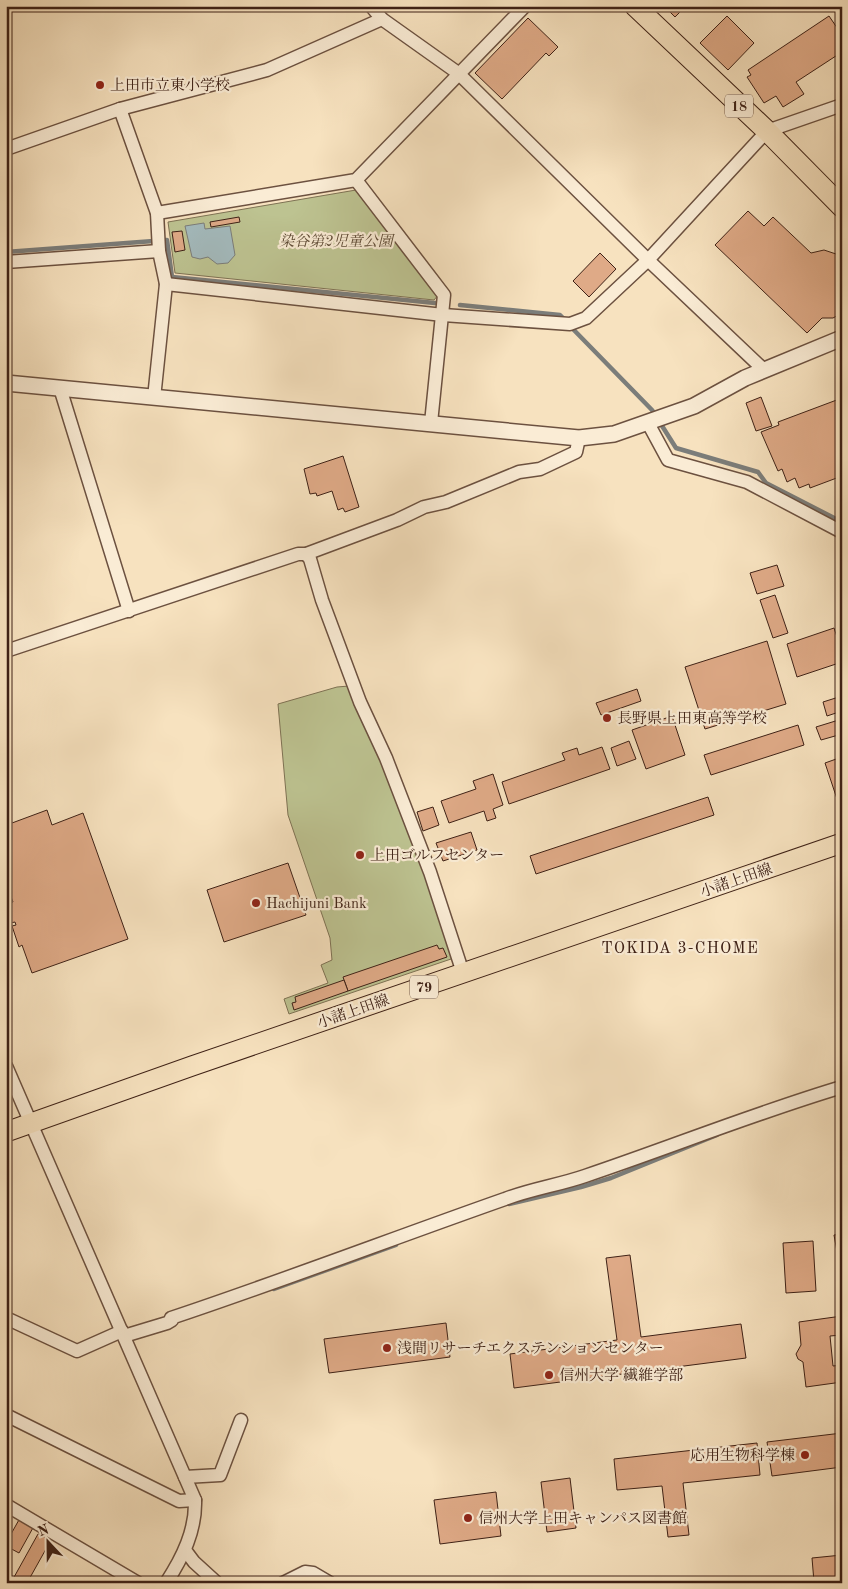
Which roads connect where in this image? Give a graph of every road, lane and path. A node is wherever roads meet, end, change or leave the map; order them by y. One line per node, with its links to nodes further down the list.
1 (371, 6): 4 (street)
2 (525, 6): 5 (street)
3 (635, 6): 8 (highway, 18)
4 (382, 19): 5 (street); 7 (street)
5 (458, 73): 10 (street); 14 (street)
6 (842, 105): 8 (street)
7 (120, 110): 9 (street); 12 (street)
8 (766, 131): 11 (highway, 18); 14 (street)
9 (6, 149)
10 (356, 180): 12 (street); 17 (street)
11 (842, 207)
12 (157, 213): 13 (street)
13 (159, 251): 15 (street); 16 (street)
14 (648, 260): 17 (street); 19 (street)
15 (6, 262)
16 (166, 284): 17 (street); 22 (street)
17 (443, 315): 24 (street)
18 (842, 338): 19 (street)
19 (764, 370): 23 (street)
20 (6, 383): 21 (street)
21 (60, 388): 22 (street); 28 (street)
22 (154, 398): 24 (street)
23 (655, 420): 25 (street); 26 (street)
24 (431, 423): 25 (street)
25 (578, 438): 27 (street)
26 (842, 532)
27 (306, 554): 28 (street); 31 (street)
28 (129, 611): 29 (street)
29 (6, 651)
30 (842, 843): 31 (main road, 小諸上田線 / 79)
31 (463, 973): 34 (main road, 小諸上田線 / 79)
32 (6, 1066): 34 (street)
33 (842, 1086): 37 (street)
34 (31, 1124): 35 (main road, 小諸上田線 / 79); 37 (street)
35 (6, 1132)
36 (6, 1318): 37 (street)
37 (123, 1333): 40 (street)
38 (6, 1415): 41 (street)
39 (241, 1420): 40 (street)
40 (185, 1477): 41 (street)
41 (195, 1500): 43 (street)
42 (6, 1505): 44 (street)
43 (185, 1550): 45 (street); 46 (street)
44 (138, 1583)
45 (166, 1583)
46 (218, 1583)
47 (283, 1583): 48 (street)
48 (330, 1583)

